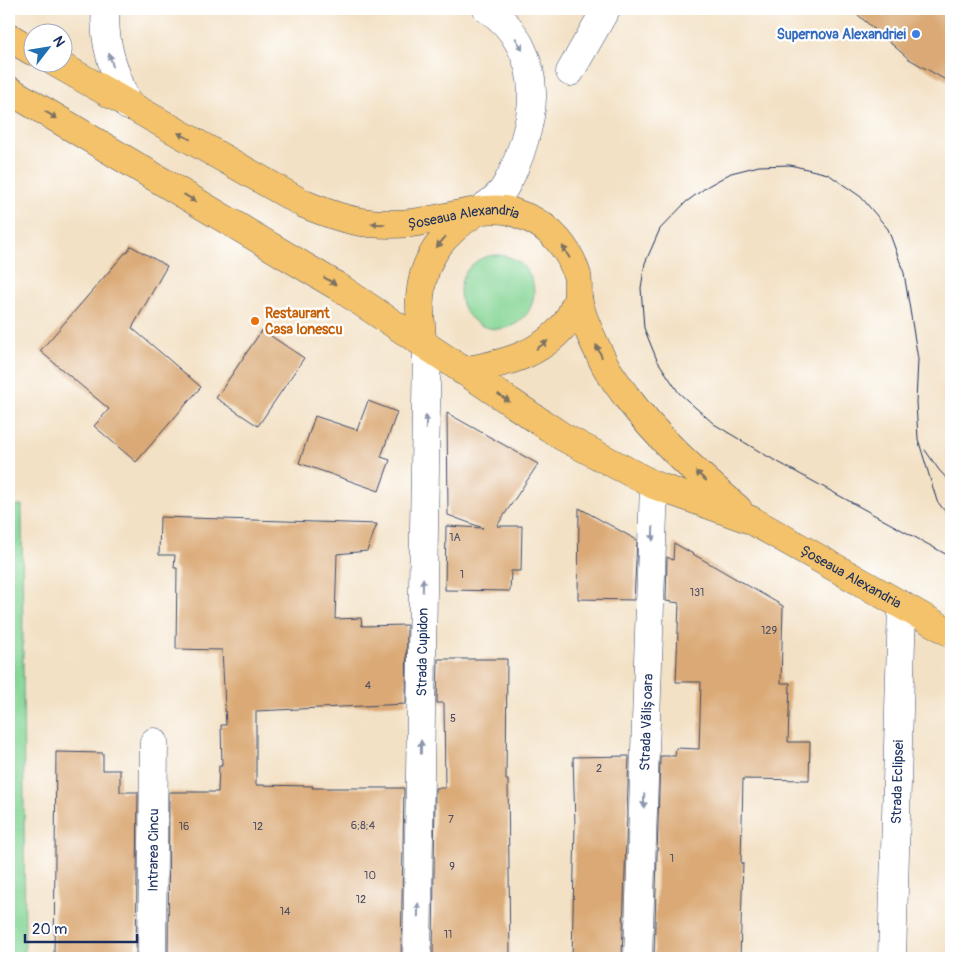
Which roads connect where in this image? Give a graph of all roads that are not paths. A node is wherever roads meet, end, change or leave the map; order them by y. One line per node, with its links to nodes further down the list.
1 (106, 9): 9 (street, one-way to 1)
2 (487, 9): 10 (street, one-way to 10)
3 (606, 9): 7 (street)
4 (9, 37): 5 (main road)
5 (22, 45)
6 (71, 72): 9 (main road, Șoseaua Alexandria)
7 (570, 72)
8 (9, 90): 12 (main road, Șoseaua Alexandria, one-way to 12)
9 (128, 106): 10 (main road, Șoseaua Alexandria, one-way to 9)
10 (478, 212): 11 (main road, Șoseaua Alexandria, one-way to 10); 12 (main road, one-way to 12)
11 (578, 298): 13 (main road, one-way to 11); 15 (main road, Șoseaua Alexandria, one-way to 11)
12 (425, 345): 13 (main road, Șoseaua Alexandria); 20 (street, Strada Cupidon, one-way to 12)
13 (463, 371): 14 (main road, Șoseaua Alexandria, one-way to 14)
14 (654, 485): 15 (main road, Șoseaua Alexandria); 21 (street, Strada Vălișoara, one-way to 21)
15 (750, 520): 16 (main road, Șoseaua Alexandria)
16 (902, 605): 17 (main road, Șoseaua Alexandria); 22 (street, Strada Eclipsei)
17 (951, 633)
18 (154, 742): 19 (street, Intrarea Cincu)
19 (152, 958)
20 (417, 958)
21 (638, 958)
22 (892, 958)

